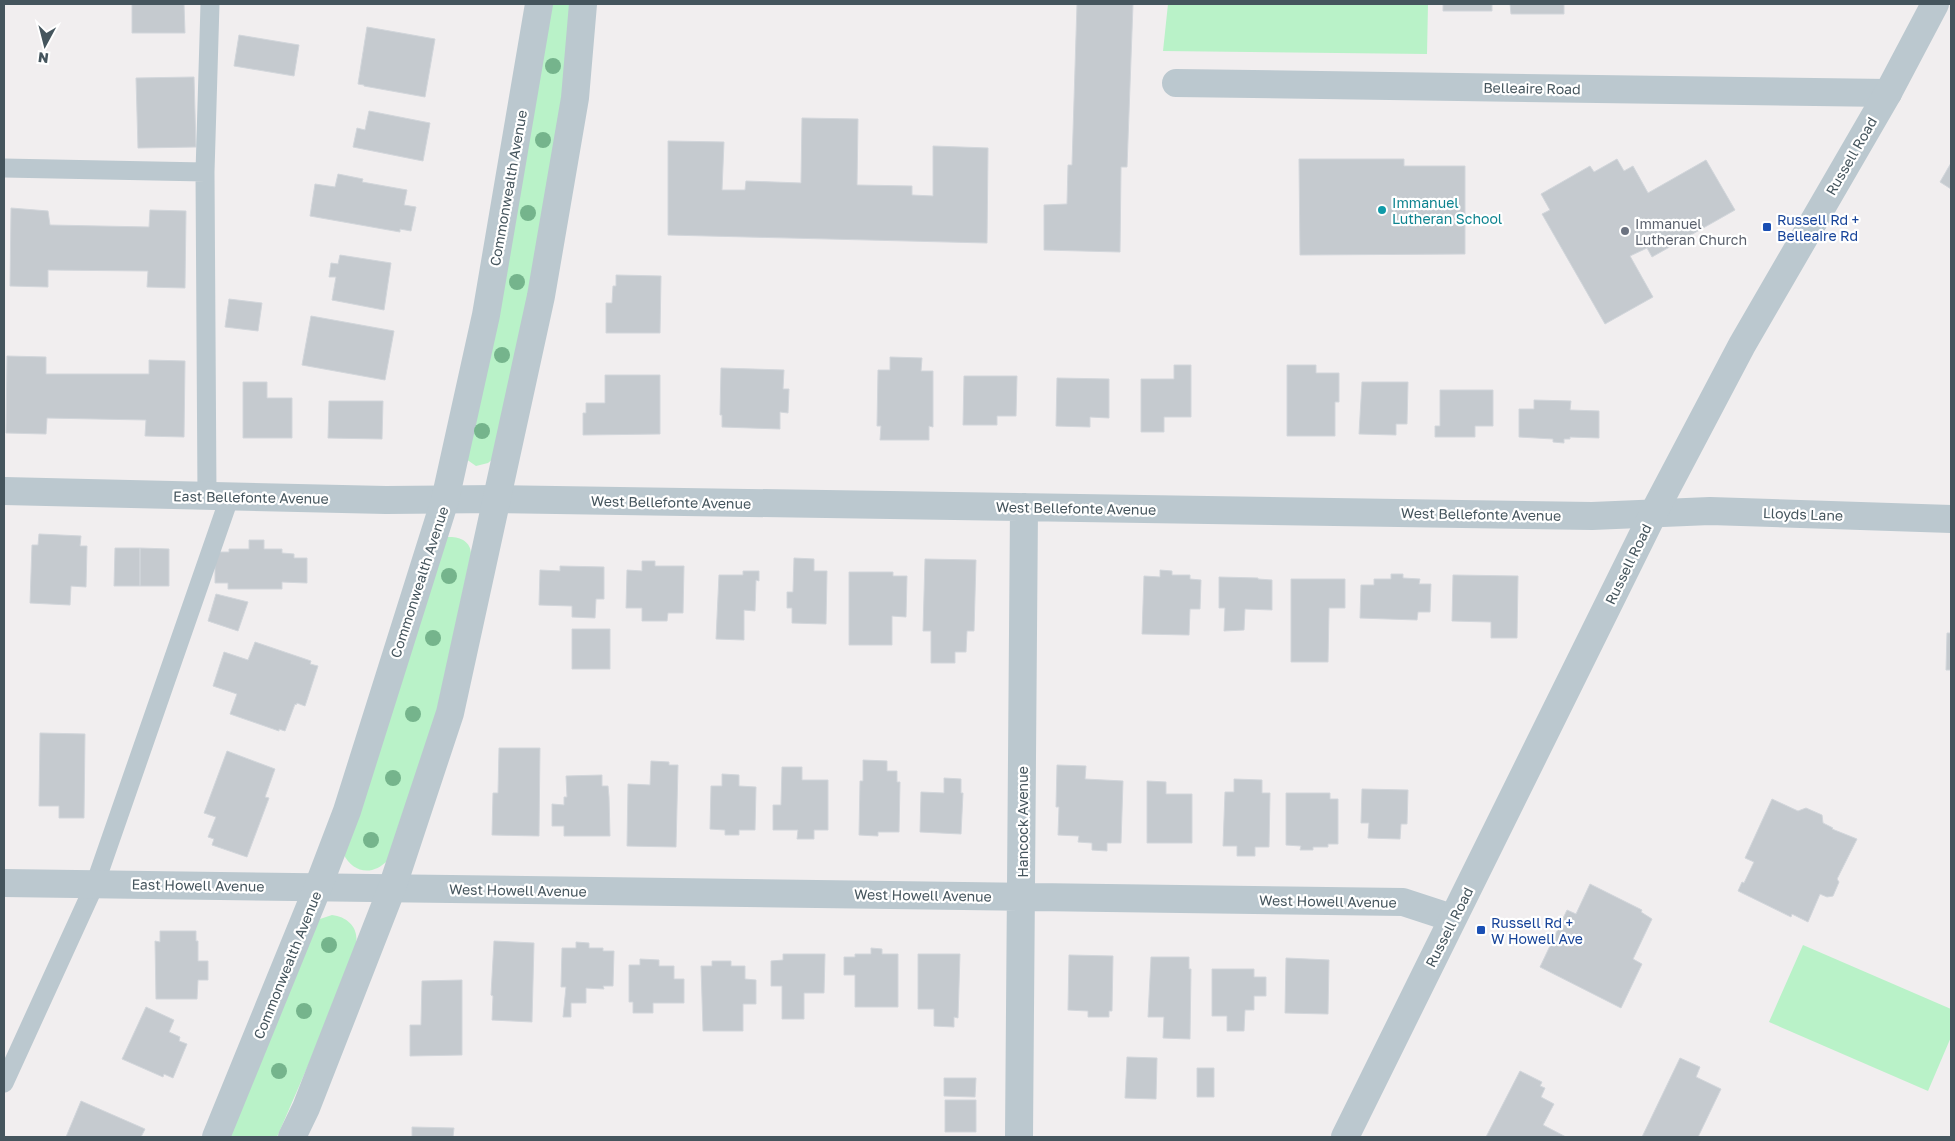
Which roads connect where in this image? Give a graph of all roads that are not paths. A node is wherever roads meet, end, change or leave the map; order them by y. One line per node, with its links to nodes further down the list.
1 (210, 4): 8 (lane)
2 (539, 4): 12 (street, Commonwealth Avenue)
3 (583, 4): 11 (street)
4 (1935, 4): 6 (street, Russell Road)
5 (1176, 83): 6 (street, Belleaire Road)
6 (1888, 93): 14 (street, Russell Road)
7 (4, 168): 8 (lane)
8 (205, 172): 10 (lane)
9 (4, 491): 10 (street, East Bellefonte Avenue)
10 (218, 496): 12 (street, East Bellefonte Avenue); 17 (lane)
11 (498, 499): 12 (street, East Bellefonte Avenue); 13 (street, West Bellefonte Avenue); 19 (street)
12 (445, 500): 18 (street, Commonwealth Avenue)
13 (1024, 507): 14 (street, West Bellefonte Avenue); 20 (street, Hancock Avenue)
14 (1654, 512): 15 (street, Lloyds Lane); 21 (street, Russell Road)
15 (1951, 519)
16 (4, 883): 17 (street, East Howell Avenue)
17 (95, 884): 18 (street, East Howell Avenue); 22 (lane)
18 (318, 887): 19 (street, East Howell Avenue); 23 (street, Commonwealth Avenue)
19 (392, 888): 20 (street, West Howell Avenue); 24 (street)
20 (1021, 896): 21 (street, West Howell Avenue); 25 (street, Hancock Avenue)
21 (1452, 918): 26 (street, Russell Road)
22 (4, 1083)
23 (216, 1137)
24 (292, 1137)
25 (1019, 1137)
26 (1345, 1137)

